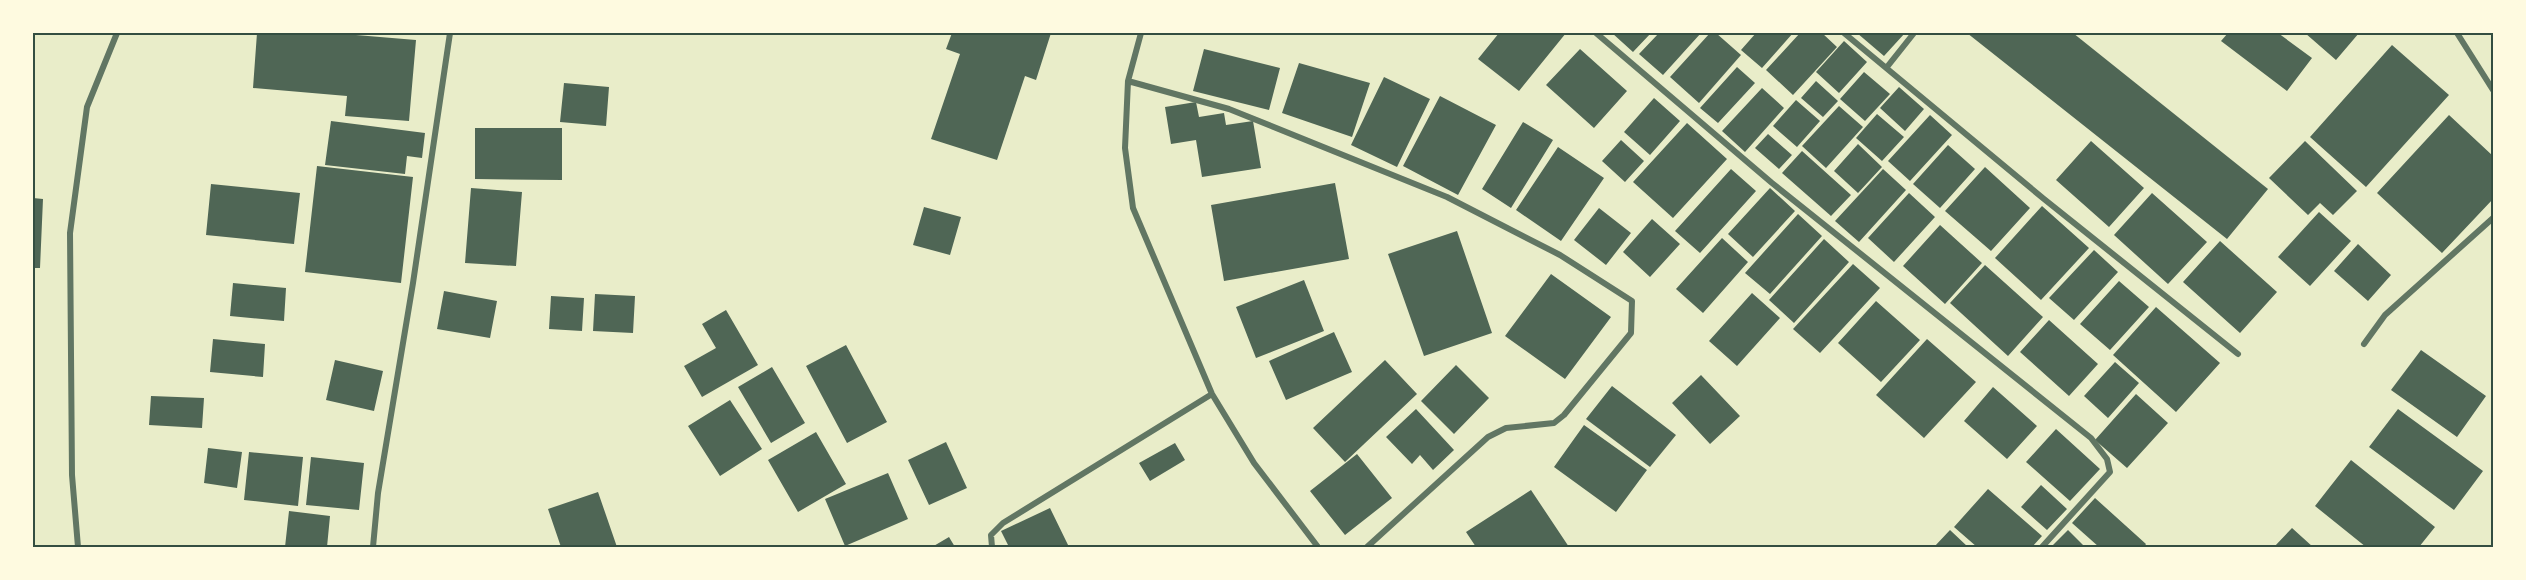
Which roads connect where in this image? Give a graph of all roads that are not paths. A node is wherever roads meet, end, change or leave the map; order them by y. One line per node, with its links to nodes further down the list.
1 (117, 33): 15 (street)
2 (450, 33): 16 (street)
3 (1141, 33): 9 (street)
4 (1596, 33): 20 (street)
5 (1845, 33): 8 (street)
6 (1914, 33): 8 (street)
7 (2457, 33): 10 (street)
8 (1887, 67): 13 (street)
9 (1128, 81): 14 (street); 19 (street)
10 (2493, 90)
11 (2493, 218): 12 (street)
12 (2364, 344)
13 (2238, 354)
14 (1212, 394): 17 (street); 18 (street)
15 (78, 547)
16 (373, 547)
17 (992, 547)
18 (1318, 547)
19 (1367, 547)
20 (2042, 547)

